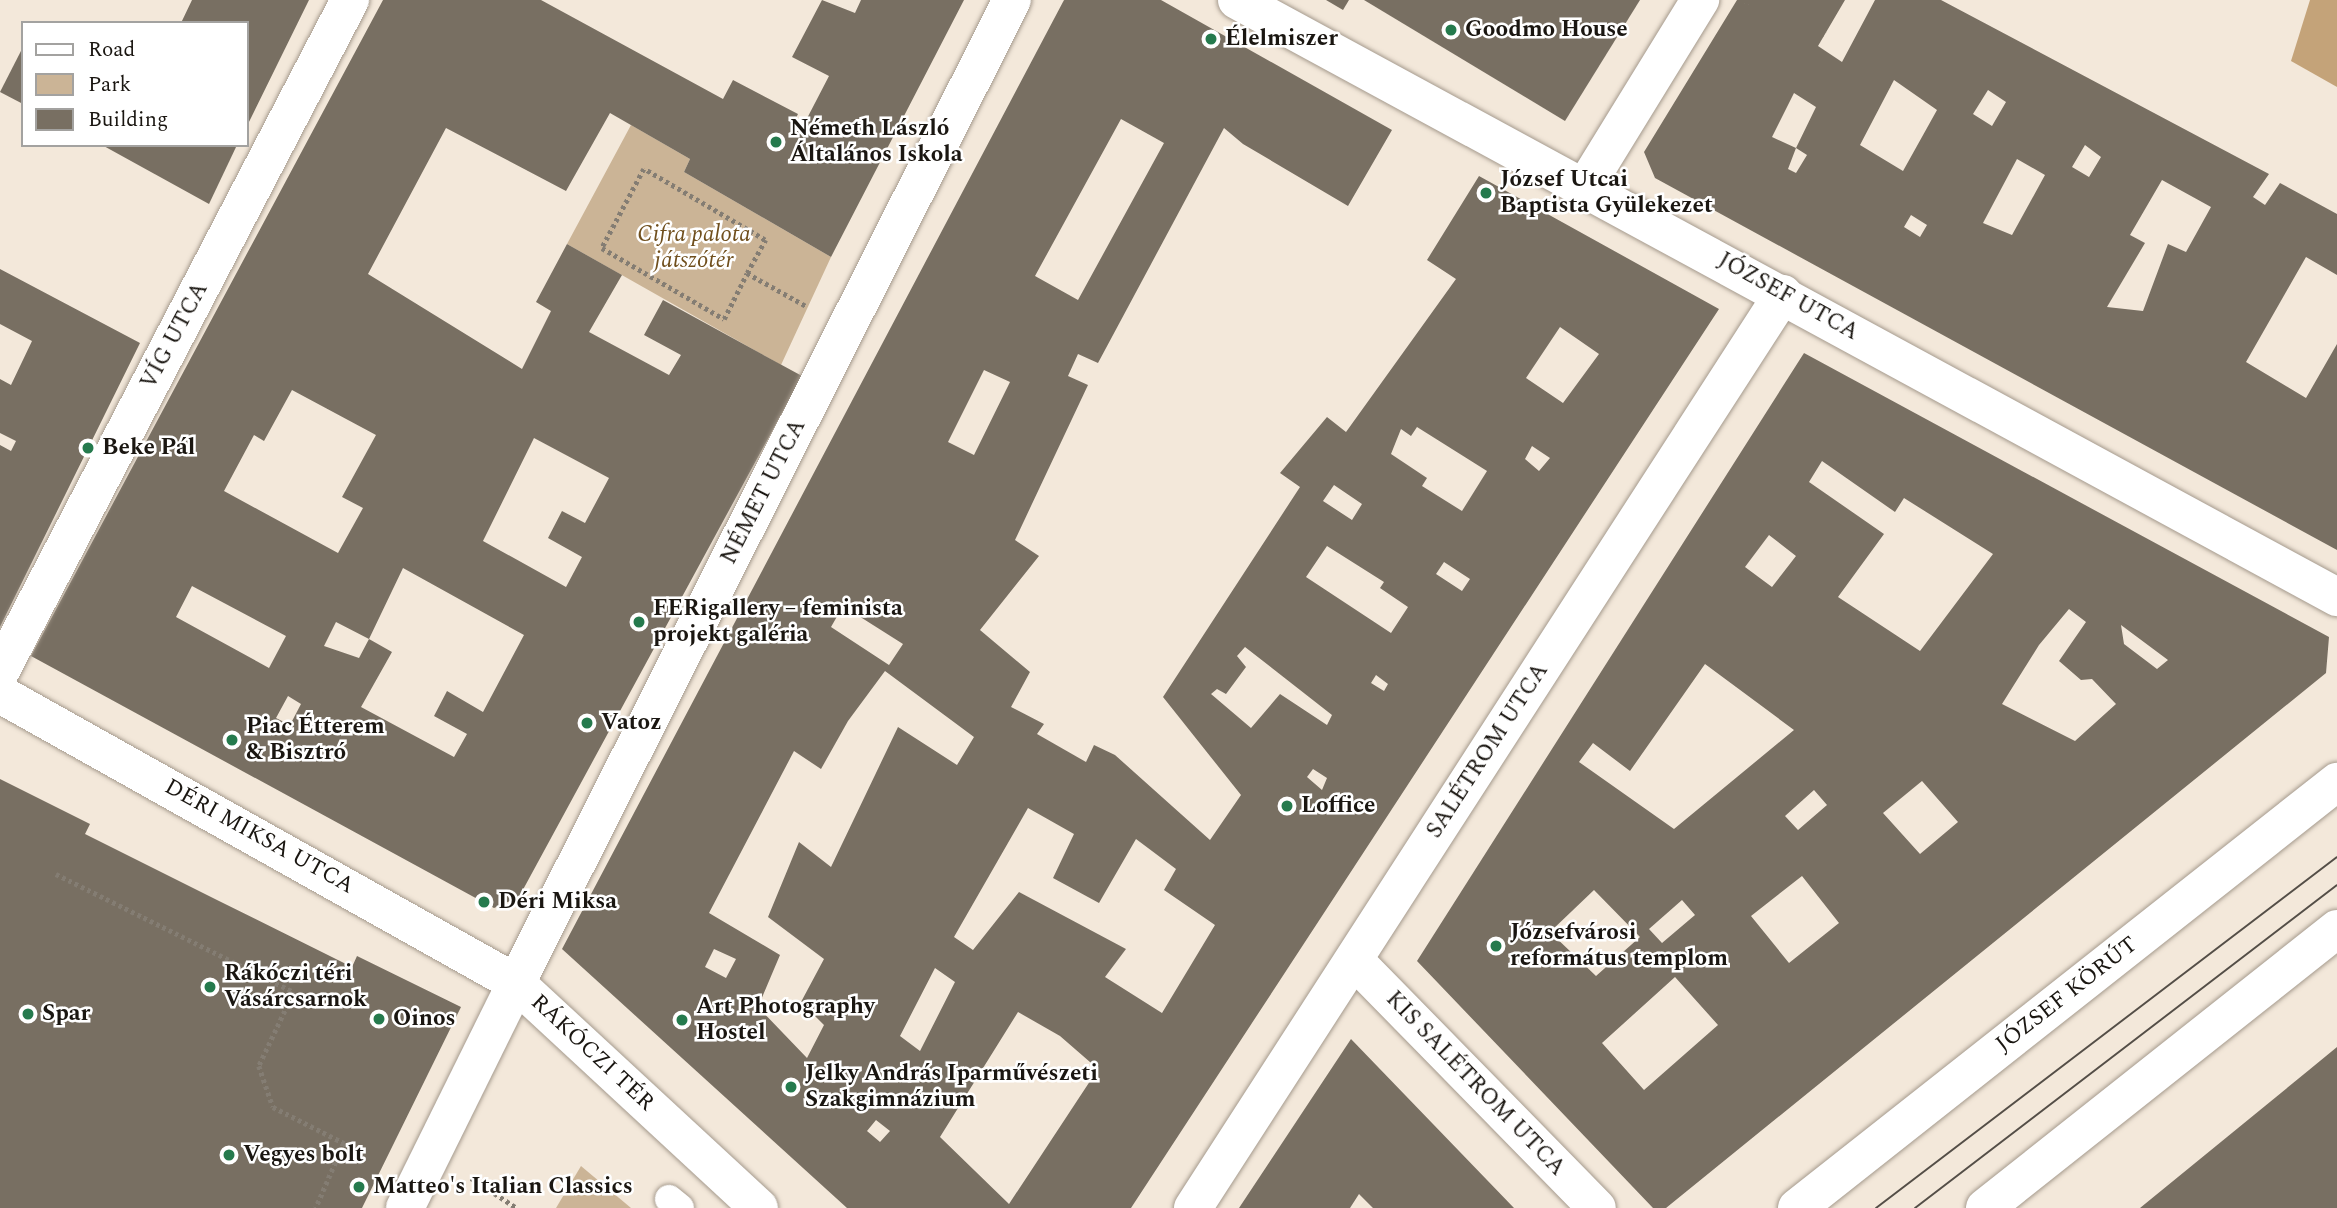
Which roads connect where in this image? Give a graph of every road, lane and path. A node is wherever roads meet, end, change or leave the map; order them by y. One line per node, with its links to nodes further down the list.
1 (350, 0): 10 (street, VÍG UTCA)
2 (1012, 0): 8 (street, NÉMET UTCA)
3 (1237, 0): 5 (street, JÓZSEF UTCA)
4 (1700, 0): 5 (street)
5 (1585, 187): 7 (street, JÓZSEF UTCA)
6 (747, 273): 6 (path); 8 (path)
7 (1783, 294): 9 (street, JÓZSEF UTCA); 15 (street, SALÉTROM UTCA)
8 (847, 328): 16 (street, NÉMET UTCA)
9 (2337, 597)
10 (0, 672)
11 (0, 694): 16 (street, DÉRI MIKSA UTCA)
12 (2337, 782): 24 (street, JÓZSEF KÖRÚT)
13 (56, 874): 18 (path)
14 (2337, 929): 25 (street)
15 (1354, 960): 22 (street, SALÉTROM UTCA); 23 (street, KIS SALÉTROM UTCA)
16 (516, 984): 17 (street, RÁKÓCZI TÉR); 21 (street, RÁKÓCZI TÉR)
17 (432, 1153): 19 (street, RÁKÓCZI TÉR); 20 (path)
18 (316, 1208)
19 (405, 1208)
20 (517, 1208)
21 (759, 1208)
22 (1193, 1208)
23 (1597, 1208)
24 (1797, 1208)
25 (1984, 1208)

